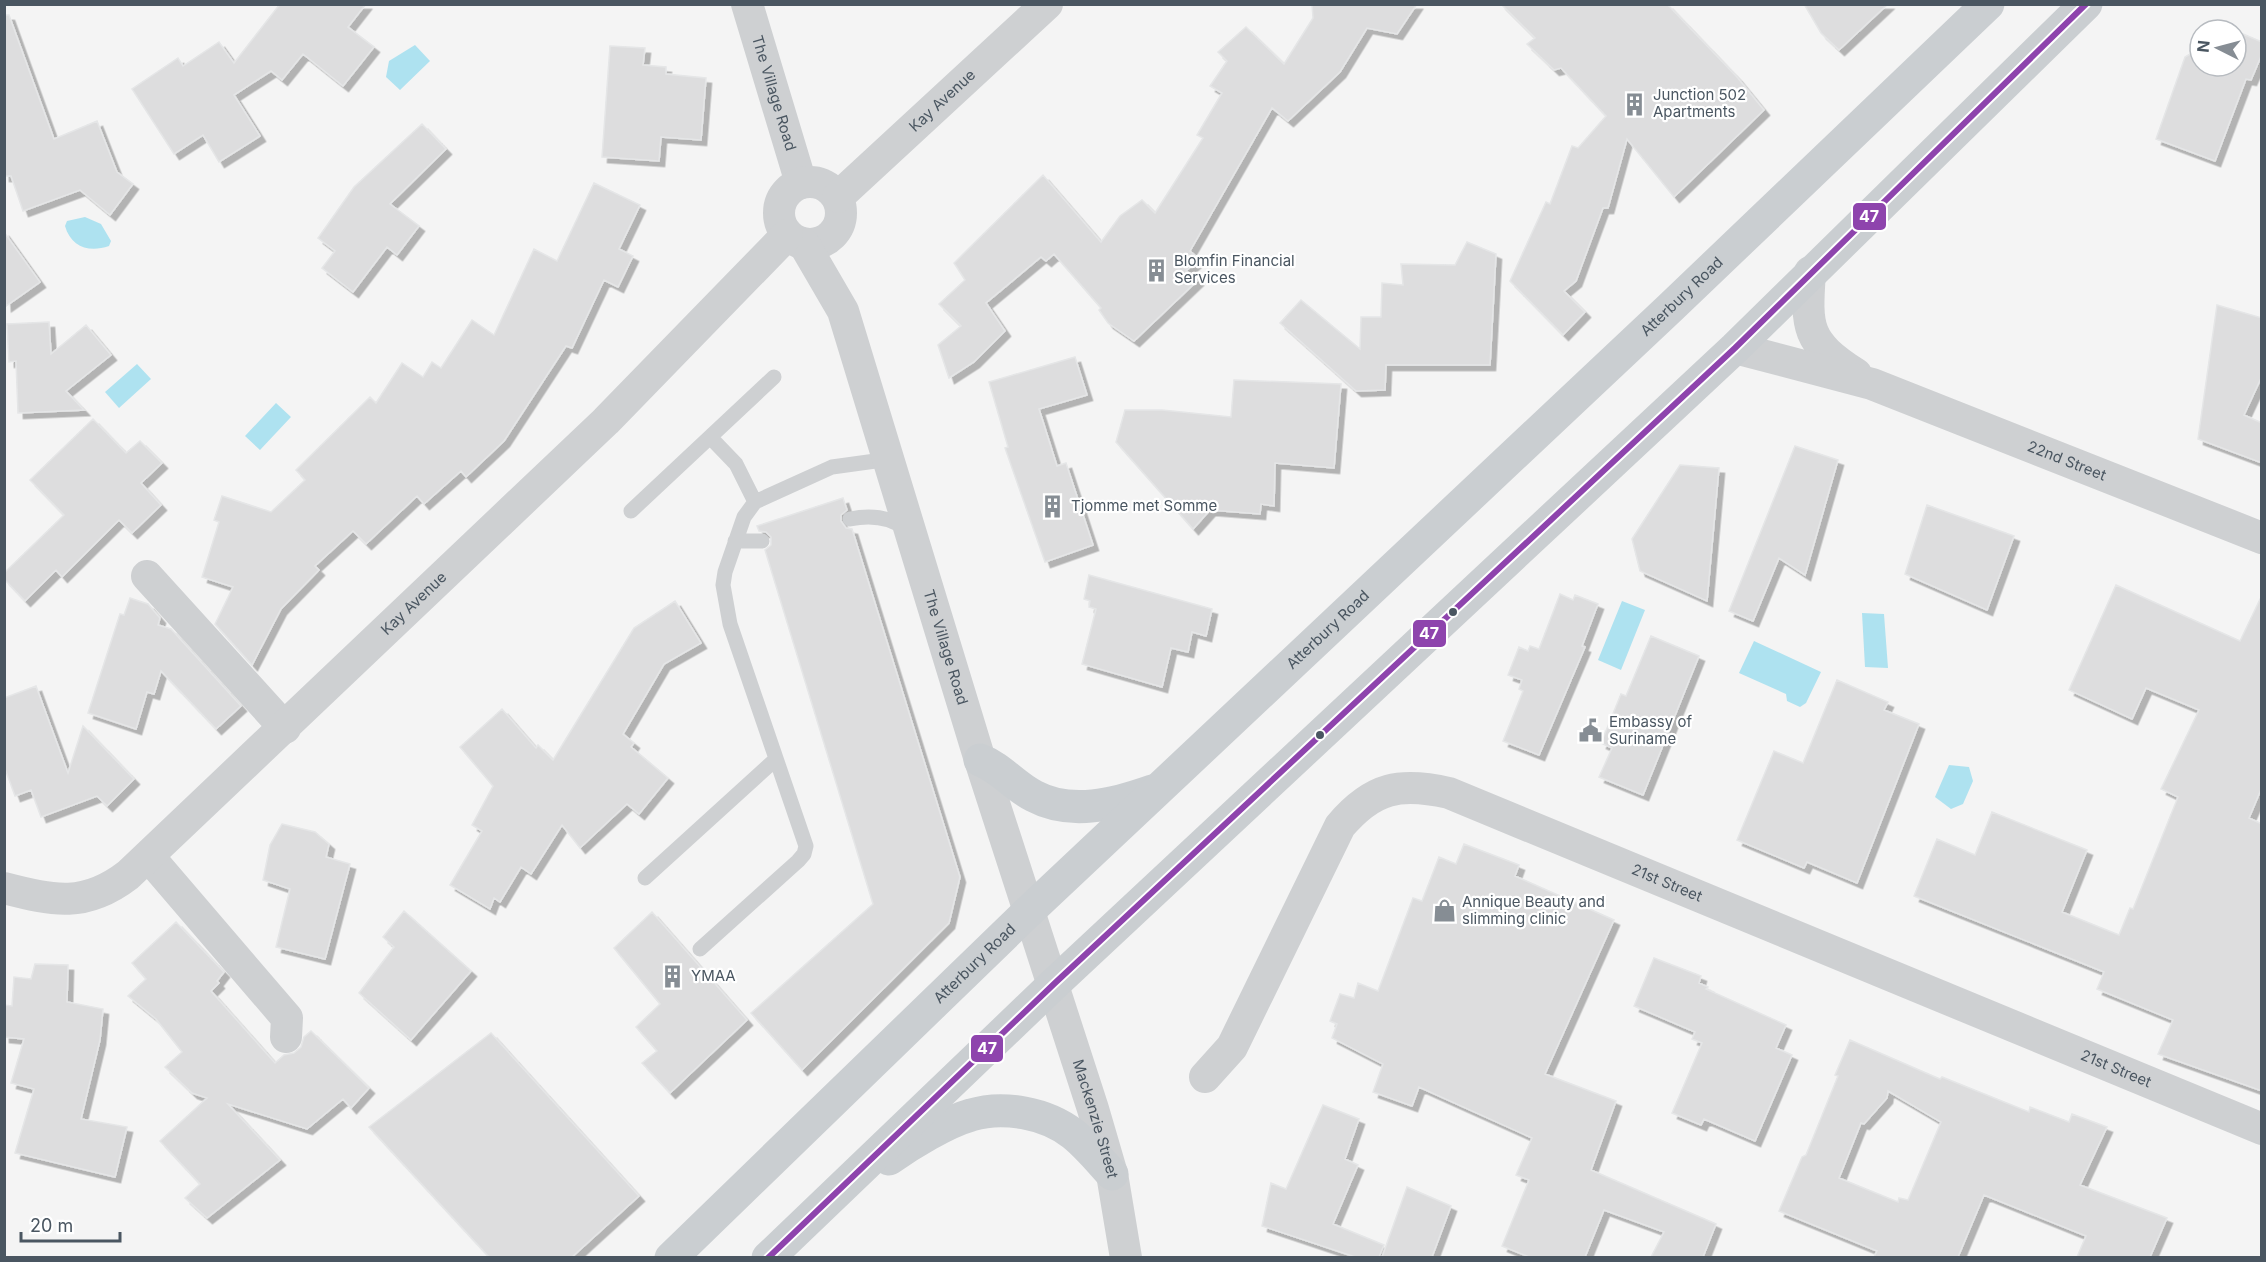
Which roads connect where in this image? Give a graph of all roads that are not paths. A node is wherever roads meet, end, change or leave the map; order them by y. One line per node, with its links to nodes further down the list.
1 (747, 4): 5 (street, The Village Road)
2 (1047, 4): 6 (street, Kay Avenue)
3 (1988, 4): 26 (main road, Atterbury Road)
4 (2086, 4): 8 (main road)
5 (801, 183): 6 (street); 7 (street)
6 (838, 213): 7 (street); 9 (street)
7 (796, 240): 9 (street); 23 (street, Kay Avenue)
8 (1810, 272): 10 (main road); 12 (street, 22nd Street)
9 (843, 310): 14 (street, The Village Road)
10 (1735, 348): 12 (street, 22nd Street); 32 (main road)
11 (774, 377): 13 (lane)
12 (1872, 384): 19 (street, 22nd Street)
13 (710, 437): 15 (lane); 16 (lane)
14 (890, 459): 15 (lane); 18 (street, The Village Road)
15 (755, 502): 20 (lane)
16 (631, 512)
17 (849, 519): 18 (lane)
18 (913, 534): 25 (street, The Village Road)
19 (2262, 538)
20 (735, 541): 21 (lane); 24 (lane)
21 (762, 541)
22 (147, 576): 23 (street)
23 (285, 728): 27 (street, Kay Avenue)
24 (776, 759): 28 (lane); 31 (lane)
25 (980, 760): 26 (main road); 30 (street, The Village Road)
26 (1160, 788): 30 (main road, Atterbury Road)
27 (149, 856): 29 (street, Kay Avenue); 33 (street)
28 (645, 878)
29 (4, 888)
30 (1029, 911): 32 (street, The Village Road); 38 (main road, Atterbury Road)
31 (699, 949)
32 (1055, 983): 36 (street, Mackenzie Street); 37 (main road)
33 (286, 1037)
34 (1205, 1077): 35 (street, 21st Street)
35 (2262, 1129)
36 (1112, 1174): 37 (main road); 40 (street, Mackenzie Street)
37 (818, 1209): 39 (main road)
38 (671, 1257)
39 (768, 1257)
40 (1126, 1257)

